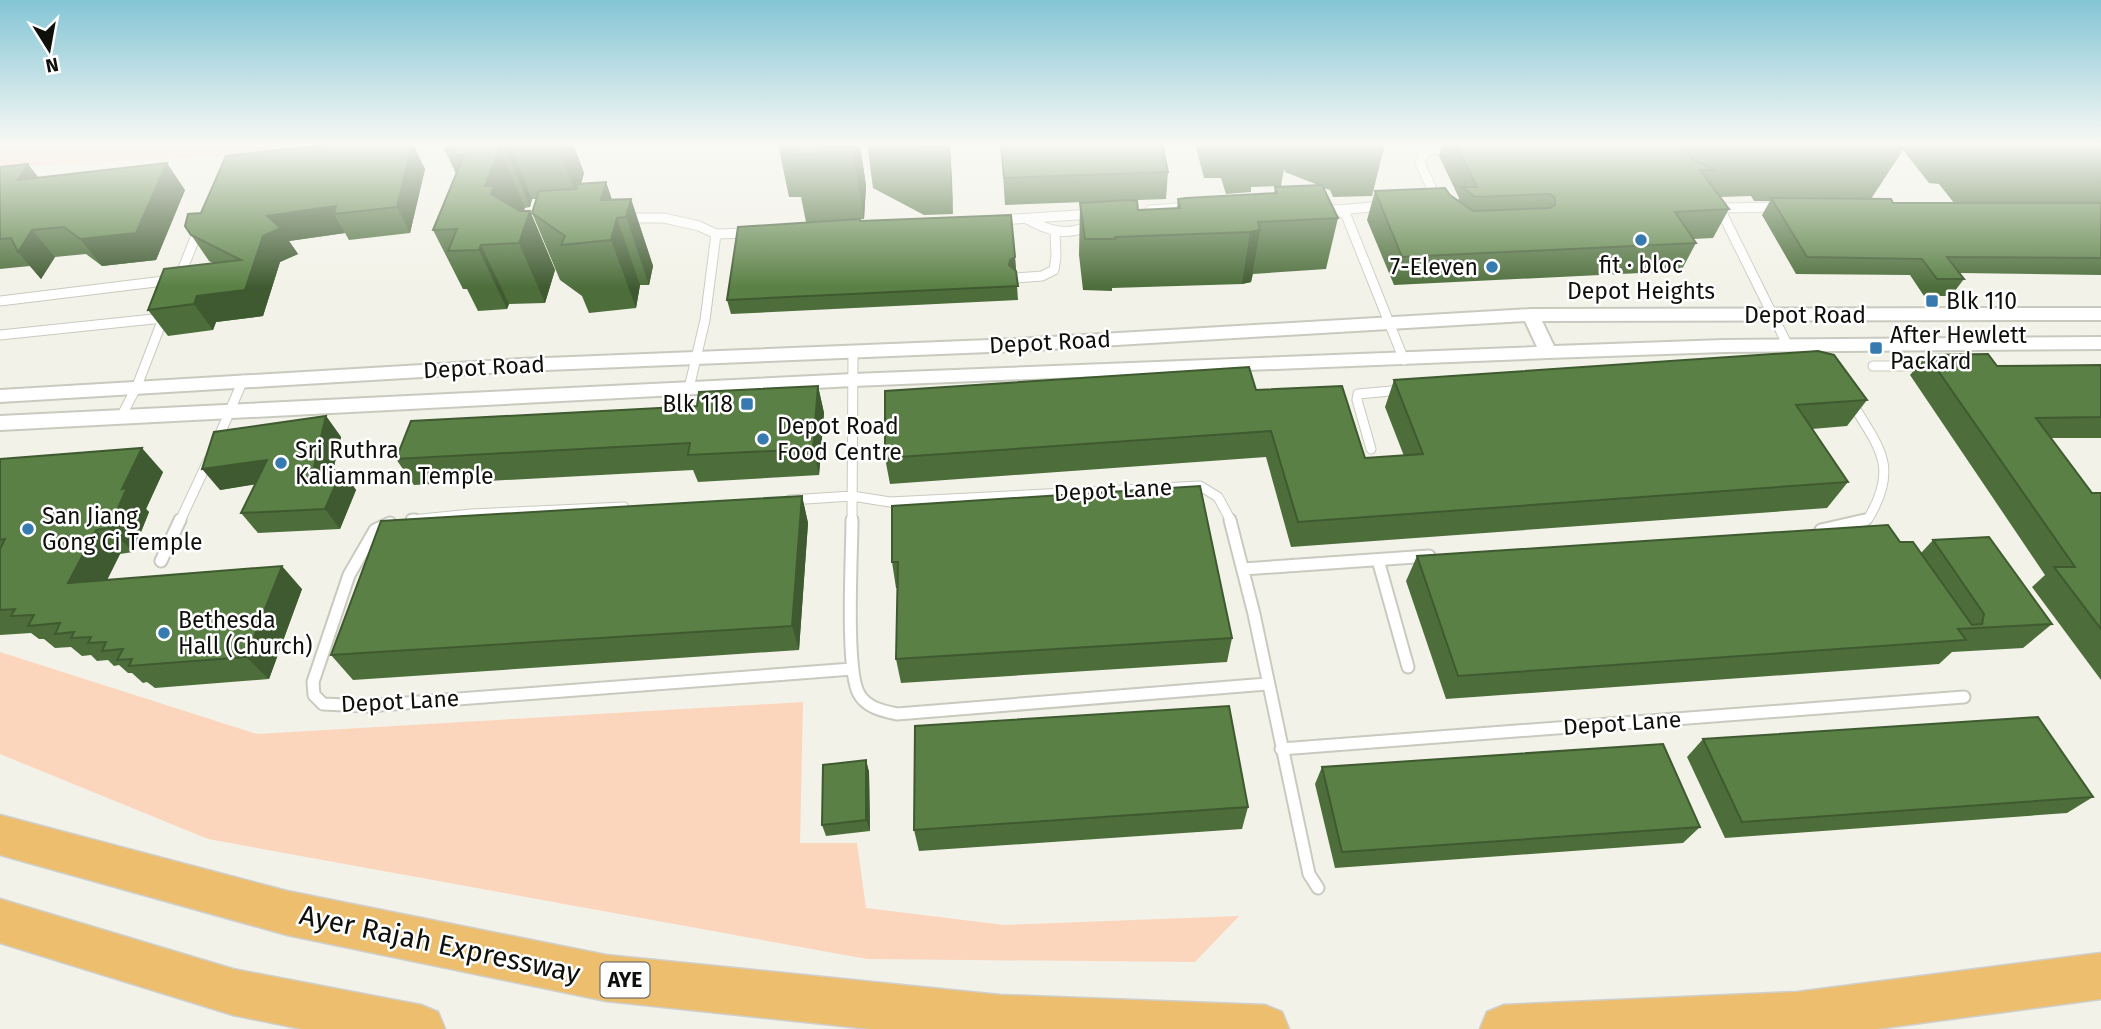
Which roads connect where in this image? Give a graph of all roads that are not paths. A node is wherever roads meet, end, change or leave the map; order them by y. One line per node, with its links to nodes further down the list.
1 (1434, 192): 3 (lane)
2 (1714, 199): 8 (lane)
3 (1428, 204)
4 (1396, 205): 10 (lane)
5 (1205, 206): 9 (lane)
6 (1311, 207): 10 (lane)
7 (1795, 207): 8 (lane)
8 (1721, 208): 25 (lane)
9 (1142, 210)
10 (1338, 210): 27 (lane)
11 (615, 218): 17 (lane)
12 (1027, 218): 14 (lane); 15 (lane); 15 (lane)
13 (202, 220): 19 (lane)
14 (986, 220)
15 (1055, 232): 18 (lane)
16 (758, 233): 17 (lane)
17 (716, 234): 33 (lane)
18 (1016, 278)
19 (179, 279): 20 (lane); 21 (lane)
20 (175, 289)
21 (0, 301)
22 (167, 309): 26 (lane)
23 (2101, 314): 25 (street, Depot Road)
24 (1531, 315): 25 (street, Depot Road); 27 (street, Depot Road); 32 (street)
25 (1774, 315): 30 (lane)
26 (163, 318): 28 (lane); 39 (lane)
27 (1390, 323): 31 (street, Depot Road); 34 (lane)
28 (0, 335)
29 (2101, 343): 30 (street, Depot Road)
30 (1788, 346): 32 (street, Depot Road)
31 (853, 352): 33 (street, Depot Road); 38 (lane)
32 (1548, 352): 34 (street, Depot Road)
33 (696, 358): 37 (street, Depot Road); 40 (lane)
34 (1404, 360): 38 (street, Depot Road)
35 (1873, 366): 36 (lane)
36 (1938, 366)
37 (243, 380): 39 (street, Depot Road); 44 (lane)
38 (853, 380): 40 (street, Depot Road); 48 (lane)
39 (137, 386): 43 (street, Depot Road); 45 (lane)
40 (689, 388): 44 (street, Depot Road)
41 (1407, 389): 47 (lane)
42 (1843, 392): 51 (lane)
43 (0, 396)
44 (228, 411): 45 (street, Depot Road); 56 (lane)
45 (121, 417): 46 (street, Depot Road)
46 (0, 424)
47 (1371, 449)
48 (852, 496): 49 (lane, Depot Lane); 57 (lane, Depot Lane); 59 (lane)
49 (772, 501)
50 (630, 507): 59 (lane, Depot Lane)
51 (1868, 519): 52 (lane); 53 (lane)
52 (1876, 530)
53 (1804, 531)
54 (1435, 556): 55 (lane)
55 (1378, 560): 57 (lane); 58 (lane)
56 (161, 561)
57 (1243, 569): 60 (lane, Depot Lane)
58 (1408, 667)
59 (852, 669): 60 (lane)
60 (1267, 684): 62 (lane, Depot Lane)
61 (1964, 698): 62 (lane, Depot Lane)
62 (1281, 749): 64 (lane, Depot Lane)
63 (0, 835): 68 (highway, Ayer Rajah Expressway / AYE)
64 (1318, 888)
65 (0, 920): 67 (highway)
66 (2101, 976): 69 (highway)
67 (421, 1029)
68 (1265, 1029)
69 (1504, 1029)

